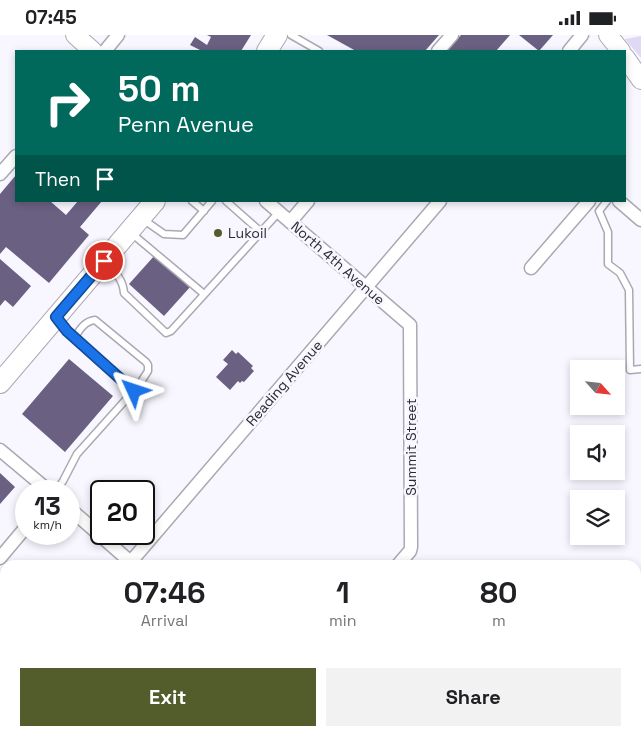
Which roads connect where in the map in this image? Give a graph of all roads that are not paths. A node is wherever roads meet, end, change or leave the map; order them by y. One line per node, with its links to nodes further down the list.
1 (75, 35): 8 (street)
2 (118, 35): 9 (street)
3 (277, 35): 10 (main road)
4 (291, 35): 11 (lane)
5 (452, 35): 12 (street)
6 (582, 35): 13 (street)
7 (608, 35): 14 (street)
8 (92, 50)
9 (107, 50)
10 (269, 50)
11 (317, 50)
12 (439, 50)
13 (570, 50)
14 (620, 50)
15 (626, 58): 16 (street)
16 (641, 80)
17 (15, 156): 18 (street)
18 (0, 174)
19 (154, 202): 33 (main road)
20 (193, 202): 29 (lane)
21 (211, 202): 29 (lane)
22 (227, 202): 34 (lane)
23 (267, 202): 30 (street, North 4th Avenue)
24 (307, 202): 32 (street)
25 (439, 202): 37 (street, Reading Avenue)
26 (588, 202): 36 (street)
27 (606, 202): 42 (lane)
28 (620, 202): 31 (street)
29 (204, 211): 33 (lane)
30 (279, 212): 32 (street, North 4th Avenue); 34 (lane)
31 (641, 220)
32 (290, 222): 37 (street, North 4th Avenue)
33 (135, 224): 35 (main road); 38 (lane)
34 (260, 231): 38 (lane)
35 (104, 261): 38 (lane); 39 (main road)
36 (532, 269)
37 (366, 287): 40 (street, North 4th Avenue); 52 (street, Reading Avenue)
38 (204, 294)
39 (56, 317): 41 (lane); 43 (main road)
40 (410, 325): 53 (street, Summit Street)
41 (74, 337): 44 (lane); 44 (lane)
42 (641, 369)
43 (0, 383)
44 (134, 391): 47 (lane)
45 (0, 450): 46 (street)
46 (36, 480)
47 (64, 480)
48 (80, 518): 51 (street)
49 (15, 540): 50 (street)
50 (0, 558)
51 (127, 560)
52 (134, 560)
53 (402, 560)

